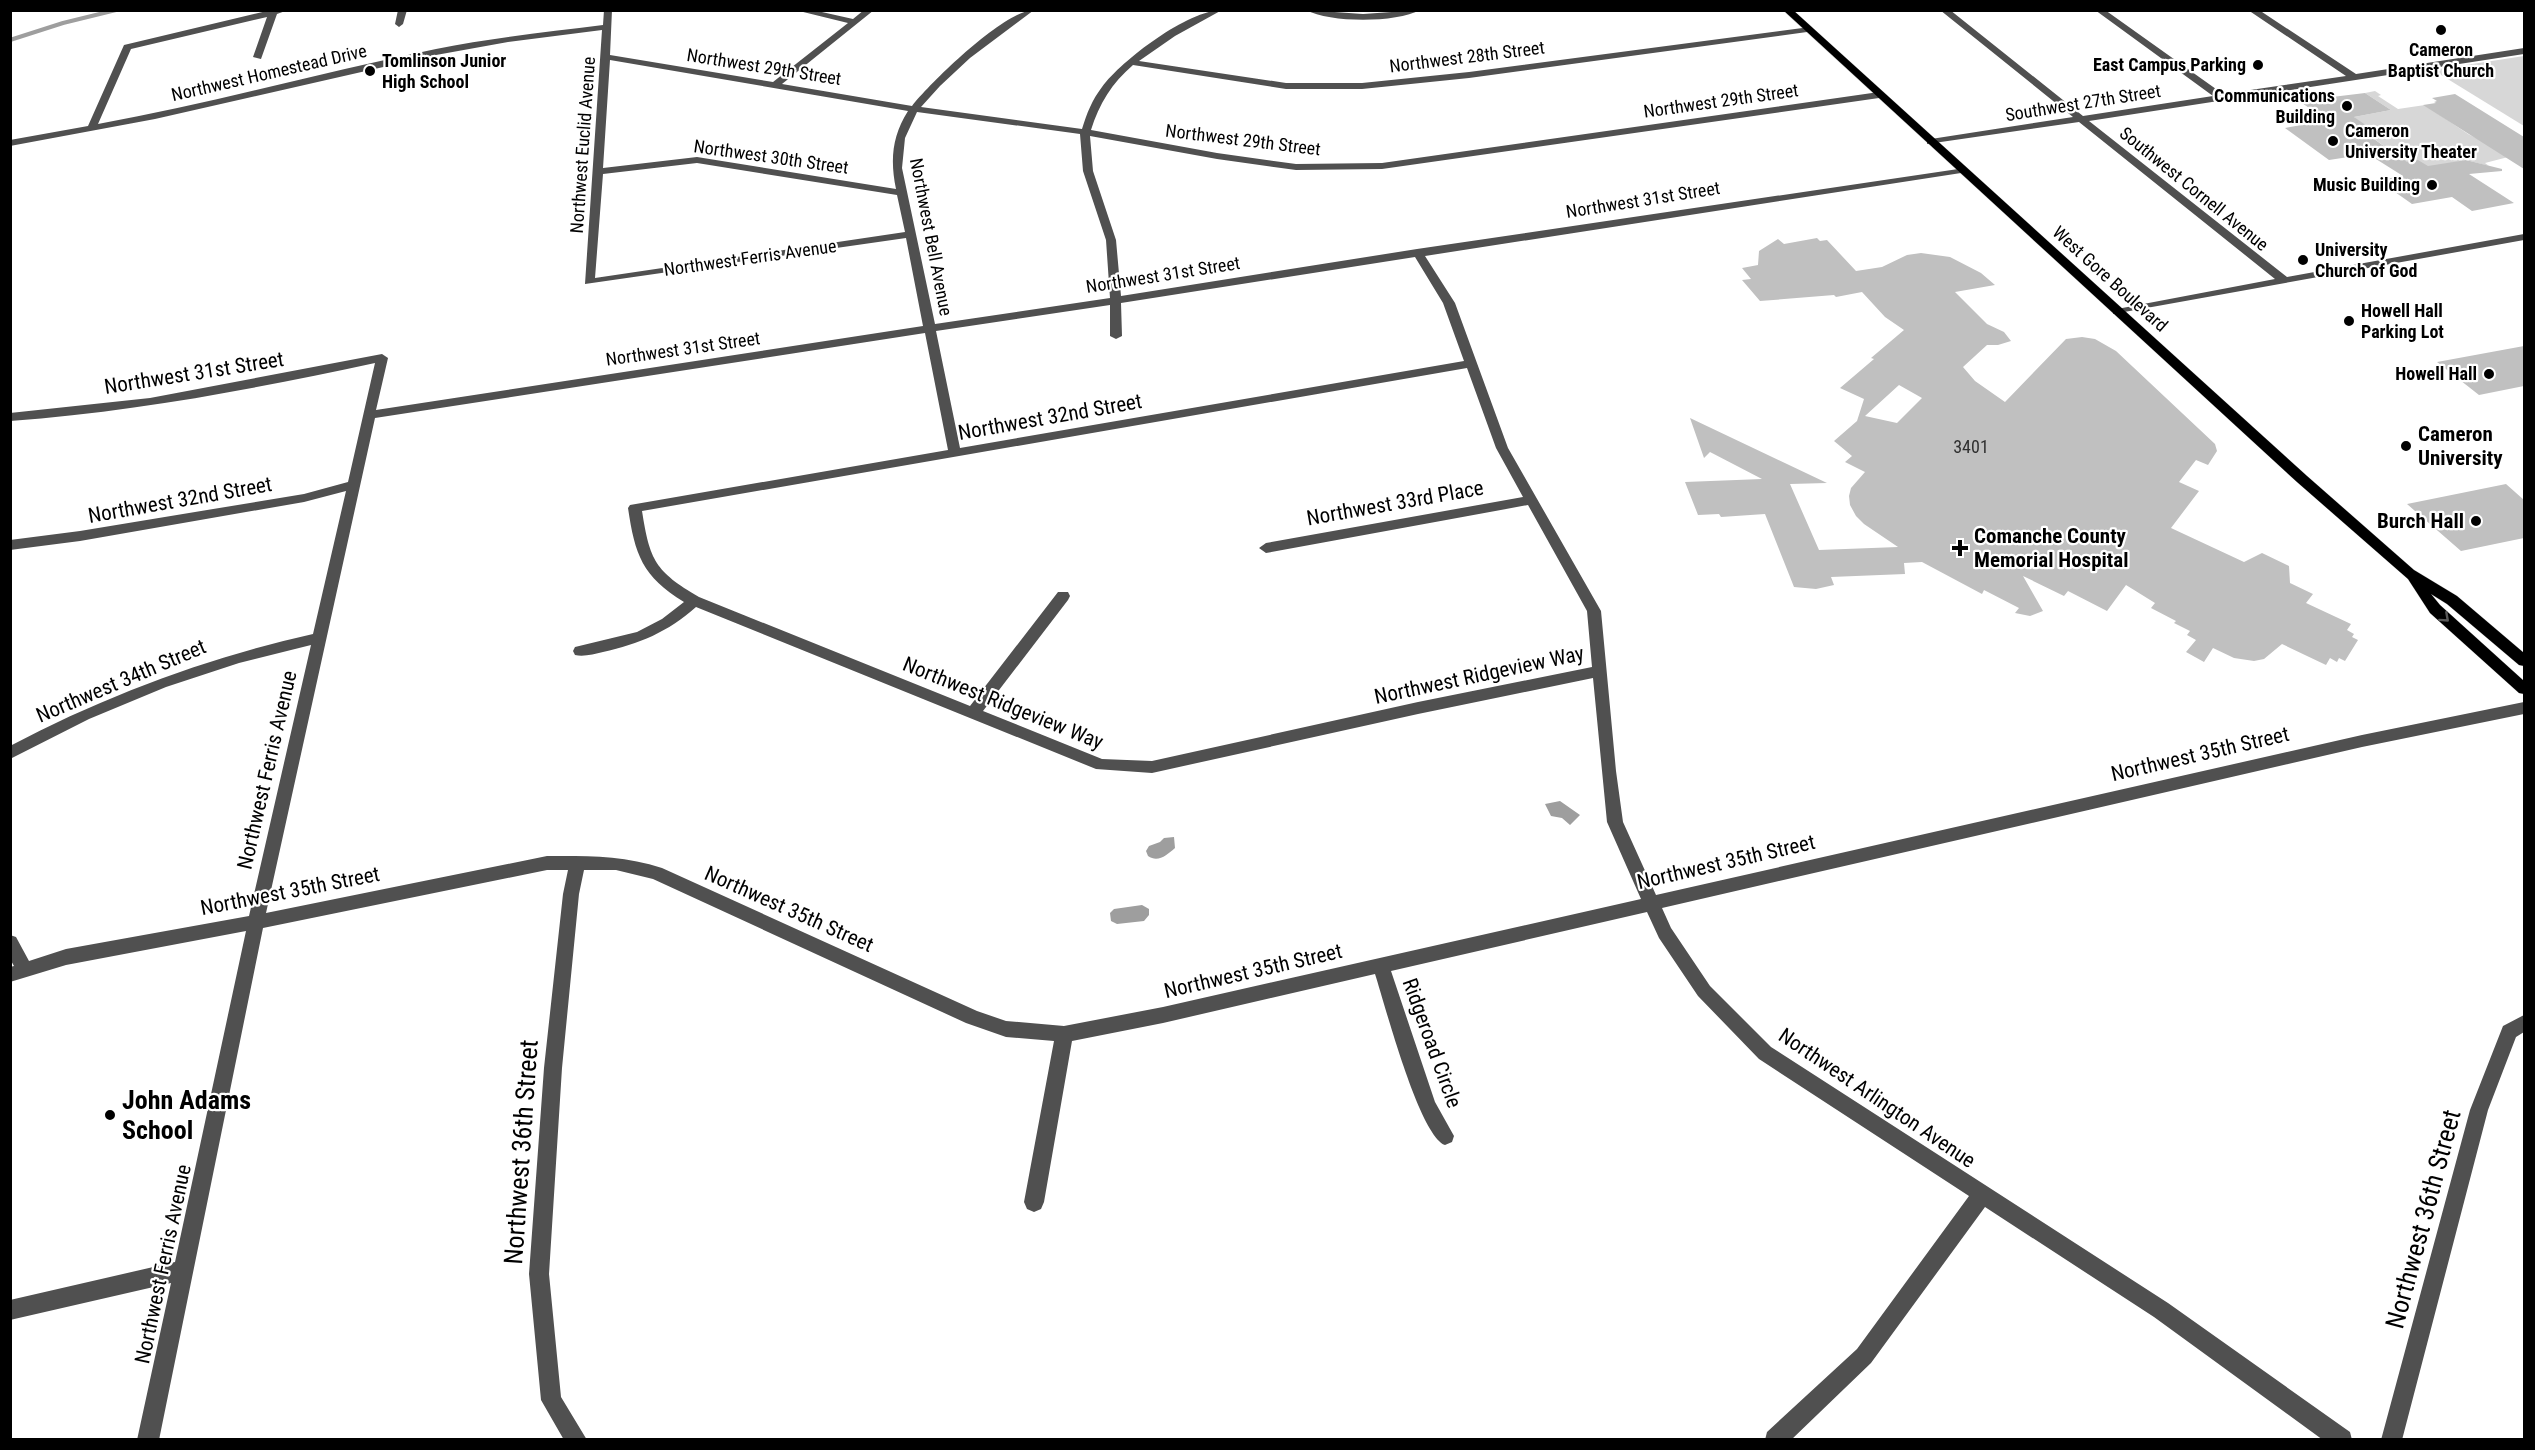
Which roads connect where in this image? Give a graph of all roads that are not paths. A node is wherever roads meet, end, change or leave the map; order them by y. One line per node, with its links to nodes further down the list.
1 (284, 10): 14 (street)
2 (403, 10): 16 (street)
3 (608, 10): 17 (street, Northwest Euclid Avenue)
4 (799, 10): 15 (street)
5 (870, 10): 15 (street)
6 (1030, 10): 27 (street, Northwest Bell Avenue)
7 (1218, 10): 22 (street)
8 (1310, 10): 9 (street)
9 (1416, 10)
10 (1787, 10): 18 (main road, West Gore Boulevard)
11 (1944, 10): 28 (street, Southwest Cornell Avenue)
12 (2099, 10): 26 (street)
13 (2252, 10): 23 (street)
14 (273, 13): 20 (street); 29 (street)
15 (854, 22): 24 (street)
16 (399, 24)
17 (607, 27): 21 (street, Northwest Euclid Avenue); 29 (street, Northwest Homestead Drive)
18 (1807, 29): 22 (street, Northwest 28th Street); 25 (main road, West Gore Boulevard)
19 (2524, 51): 23 (street, Southwest 27th Street)
20 (258, 57)
21 (606, 57): 24 (street, Northwest 29th Street); 34 (street, Northwest Euclid Avenue)
22 (1130, 62): 30 (street)
23 (2356, 78): 26 (street, Southwest 27th Street)
24 (774, 86): 27 (street, Northwest 29th Street)
25 (1879, 95): 30 (street, Northwest 29th Street); 31 (main road, West Gore Boulevard)
26 (2223, 99): 28 (street, Southwest 27th Street)
27 (914, 109): 30 (street, Northwest 29th Street); 35 (street, Northwest Bell Avenue)
28 (2081, 120): 31 (street, Southwest 27th Street); 39 (street, Southwest Cornell Avenue)
29 (92, 127): 32 (street, Northwest Homestead Drive)
30 (1086, 132): 41 (street)
31 (1931, 142): 33 (main road, West Gore Boulevard)
32 (10, 143)
33 (1961, 170): 38 (street, Northwest 31st Street); 42 (main road, West Gore Boulevard)
34 (598, 172): 35 (street, Northwest 30th Street); 40 (street, Northwest Euclid Avenue)
35 (903, 193): 36 (street, Northwest Bell Avenue)
36 (911, 234): 40 (street, Northwest Ferris Avenue); 43 (street, Northwest Bell Avenue)
37 (2524, 237): 39 (street)
38 (1417, 252): 41 (street, Northwest 31st Street); 46 (street, Northwest Arlington Avenue)
39 (2283, 280): 42 (street)
40 (589, 282)
41 (1114, 302): 43 (street, Northwest 31st Street); 44 (street)
42 (2117, 312): 55 (main road, West Gore Boulevard)
43 (929, 328): 47 (street, Northwest 31st Street); 49 (street, Northwest Bell Avenue)
44 (1116, 336)
45 (381, 358): 47 (street, Northwest Ferris Avenue); 48 (street, Northwest 31st Street)
46 (1471, 364): 49 (street, Northwest 32nd Street); 51 (street, Northwest Arlington Avenue)
47 (370, 415): 50 (street, Northwest Ferris Avenue)
48 (10, 417)
49 (956, 453): 52 (street, Northwest 32nd Street)
50 (354, 485): 53 (street, Northwest 32nd Street); 58 (street, Northwest Ferris Avenue)
51 (1531, 500): 54 (street, Northwest 33rd Place); 61 (street, Northwest Arlington Avenue)
52 (635, 508): 57 (street, Northwest Ridgeview Way)
53 (10, 545)
54 (1266, 548)
55 (2409, 573): 60 (main road, West Gore Boulevard); 62 (main road, West Gore Boulevard, one-way to 62)
56 (1063, 596): 64 (street)
57 (694, 601): 59 (street); 64 (street, Northwest Ridgeview Way)
58 (320, 638): 65 (street, Northwest 34th Street); 68 (street, Northwest Ferris Avenue)
59 (580, 651)
60 (2524, 661)
61 (1600, 671): 64 (street, Northwest Ridgeview Way); 67 (street, Northwest Arlington Avenue)
62 (2524, 689)
63 (2524, 708): 67 (street, Northwest 35th Street)
64 (972, 714)
65 (10, 753)
66 (578, 861): 68 (street, Northwest 35th Street); 73 (street, Northwest 35th Street); 80 (street, Northwest 36th Street)
67 (1651, 902): 70 (street, Northwest 35th Street); 75 (street, Northwest Arlington Avenue)
68 (256, 922): 71 (street, Northwest 35th Street); 77 (street, Northwest Ferris Avenue)
69 (10, 942): 71 (street)
70 (1380, 964): 73 (street, Northwest 35th Street); 74 (street, Ridgeroad Circle)
71 (18, 973)
72 (2524, 1023): 83 (street, Northwest 36th Street)
73 (1064, 1034): 76 (street)
74 (1445, 1136)
75 (1982, 1195): 81 (street); 82 (street, Northwest Arlington Avenue)
76 (1034, 1202)
77 (185, 1270): 78 (street); 79 (street, Northwest Ferris Avenue)
78 (10, 1310)
79 (148, 1440)
80 (577, 1440)
81 (1775, 1440)
82 (2342, 1440)
83 (2391, 1440)

